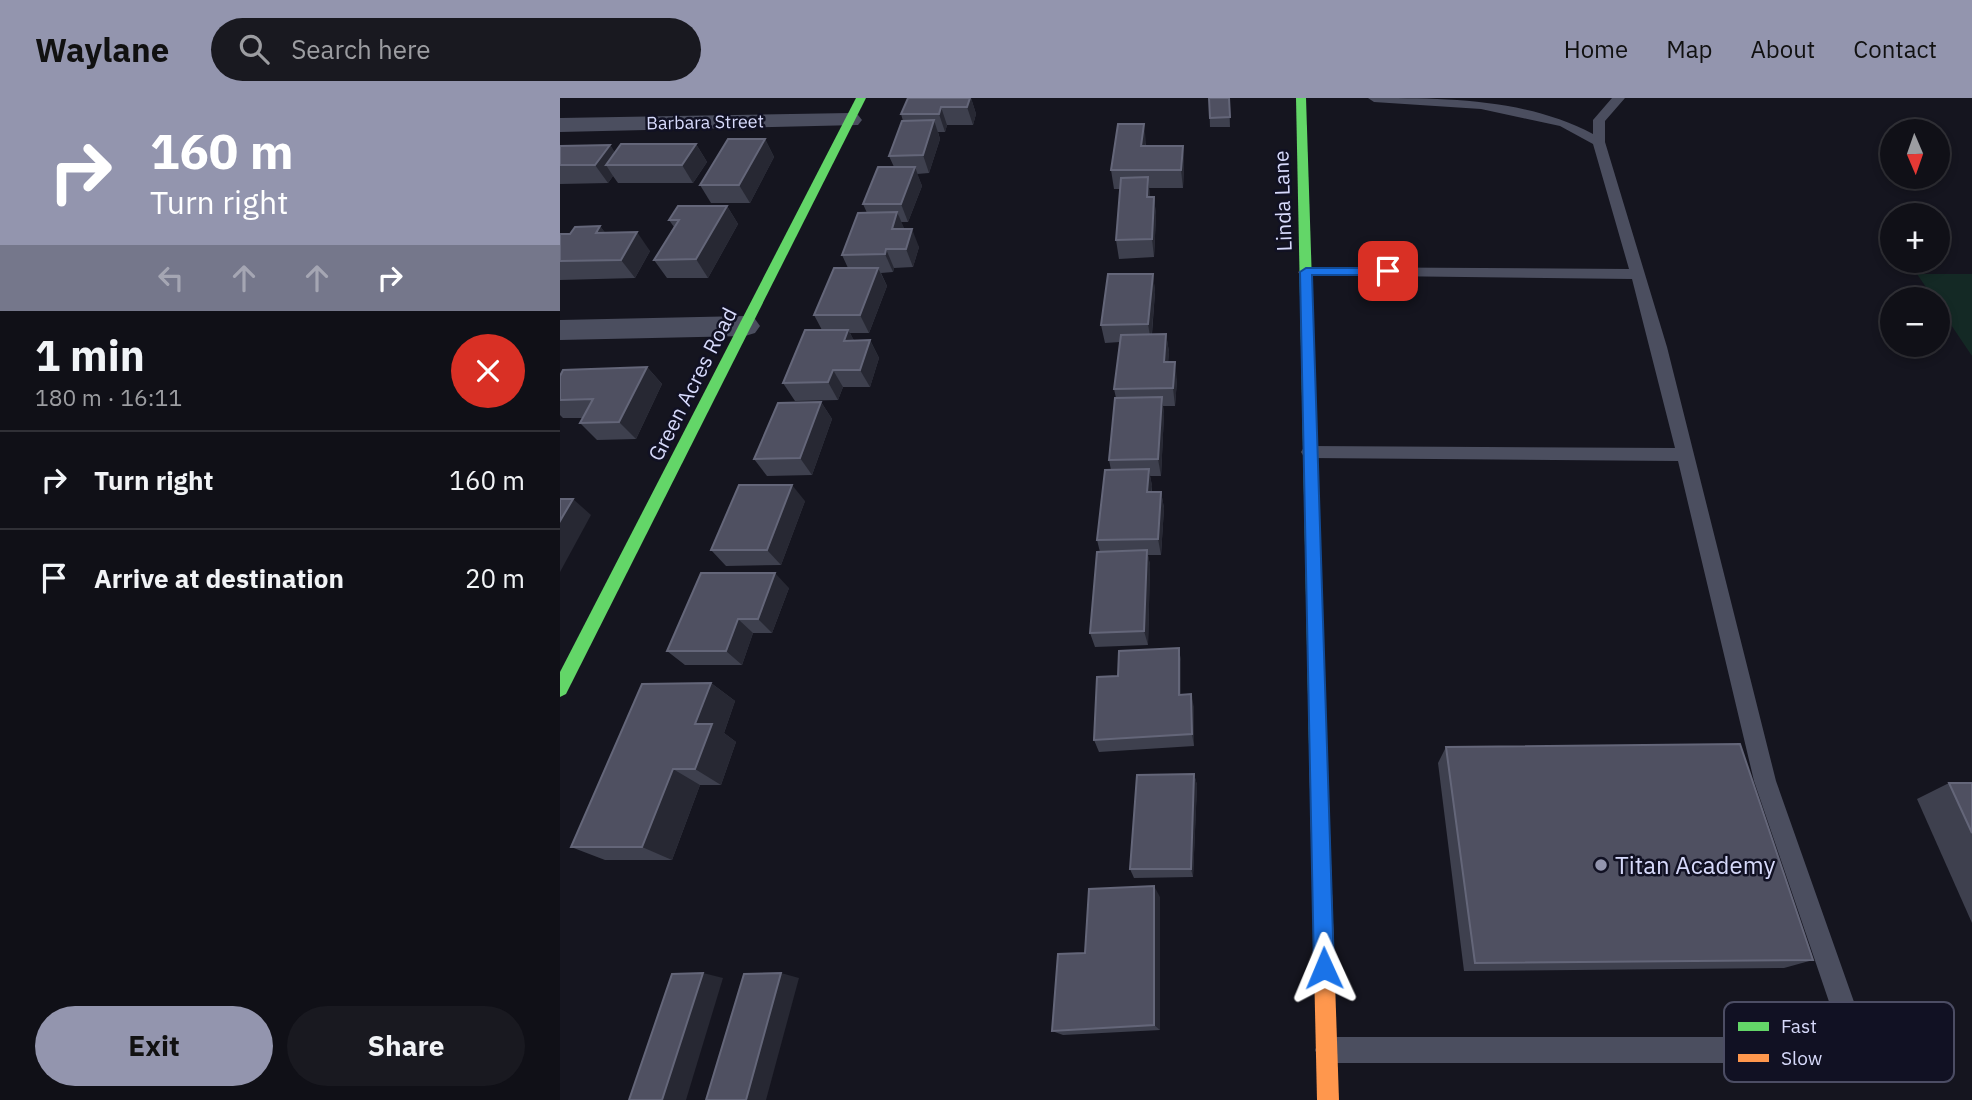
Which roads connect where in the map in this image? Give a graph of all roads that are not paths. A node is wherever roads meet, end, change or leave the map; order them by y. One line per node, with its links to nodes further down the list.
1 (861, 98): 5 (street, Green Acres Road)
2 (1301, 98): 8 (street, Linda Lane)
3 (1374, 98): 7 (lane)
4 (1619, 98): 7 (lane)
5 (850, 120): 6 (street, Barbara Street); 10 (street, Green Acres Road)
6 (560, 125)
7 (1599, 142): 9 (lane)
8 (1306, 272): 9 (lane); 12 (street, Linda Lane)
9 (1638, 274): 13 (lane)
10 (745, 326): 11 (street); 14 (street, Green Acres Road)
11 (560, 330)
12 (1310, 452): 13 (lane); 16 (street, Linda Lane)
13 (1685, 455): 15 (lane)
14 (564, 673)
15 (1841, 1002)
16 (1326, 1050): 17 (lane); 18 (street, Linda Lane)
17 (1724, 1050)
18 (1328, 1100)

